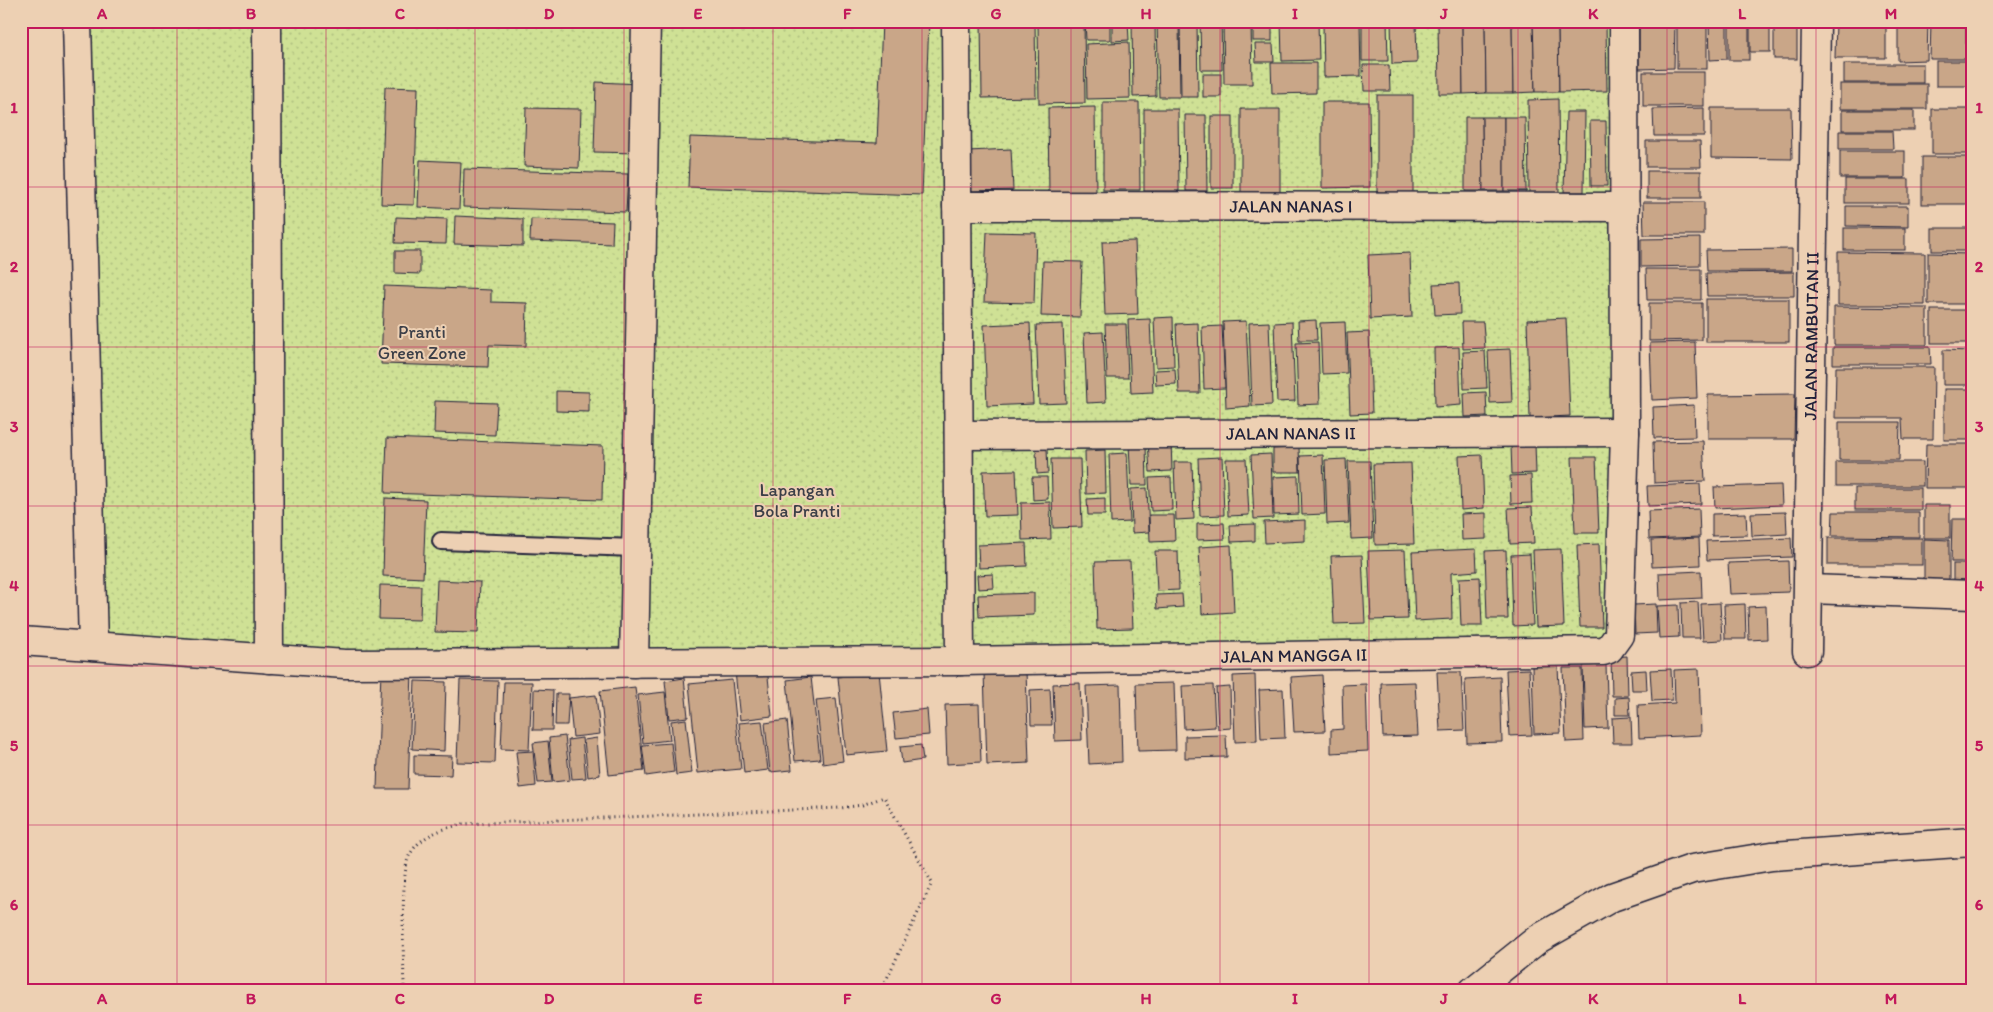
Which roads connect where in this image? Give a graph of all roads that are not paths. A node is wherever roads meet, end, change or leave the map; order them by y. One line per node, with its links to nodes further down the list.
1 (77, 21): 16 (street)
2 (267, 21): 18 (street)
3 (646, 21): 12 (street)
4 (956, 21): 7 (street)
5 (1624, 21): 8 (street)
6 (1816, 21): 13 (street, JALAN RAMBUTAN II)
7 (957, 206): 8 (street, JALAN NANAS I); 10 (street)
8 (1625, 207): 9 (street)
9 (1625, 432): 10 (street, JALAN NANAS II); 19 (street, JALAN MANGGA II)
10 (959, 435): 19 (street)
11 (441, 541): 12 (lane)
12 (635, 548): 20 (street)
13 (1810, 589): 14 (street); 17 (street, JALAN RAMBUTAN II)
14 (1972, 595)
15 (21, 641): 16 (street, JALAN MANGGA II)
16 (92, 646): 18 (street, JALAN MANGGA II)
17 (1807, 651)
18 (269, 659): 20 (street, JALAN MANGGA II)
19 (960, 661): 20 (street, JALAN MANGGA II)
20 (634, 663)
21 (1972, 842): 22 (street)
22 (1473, 991)

